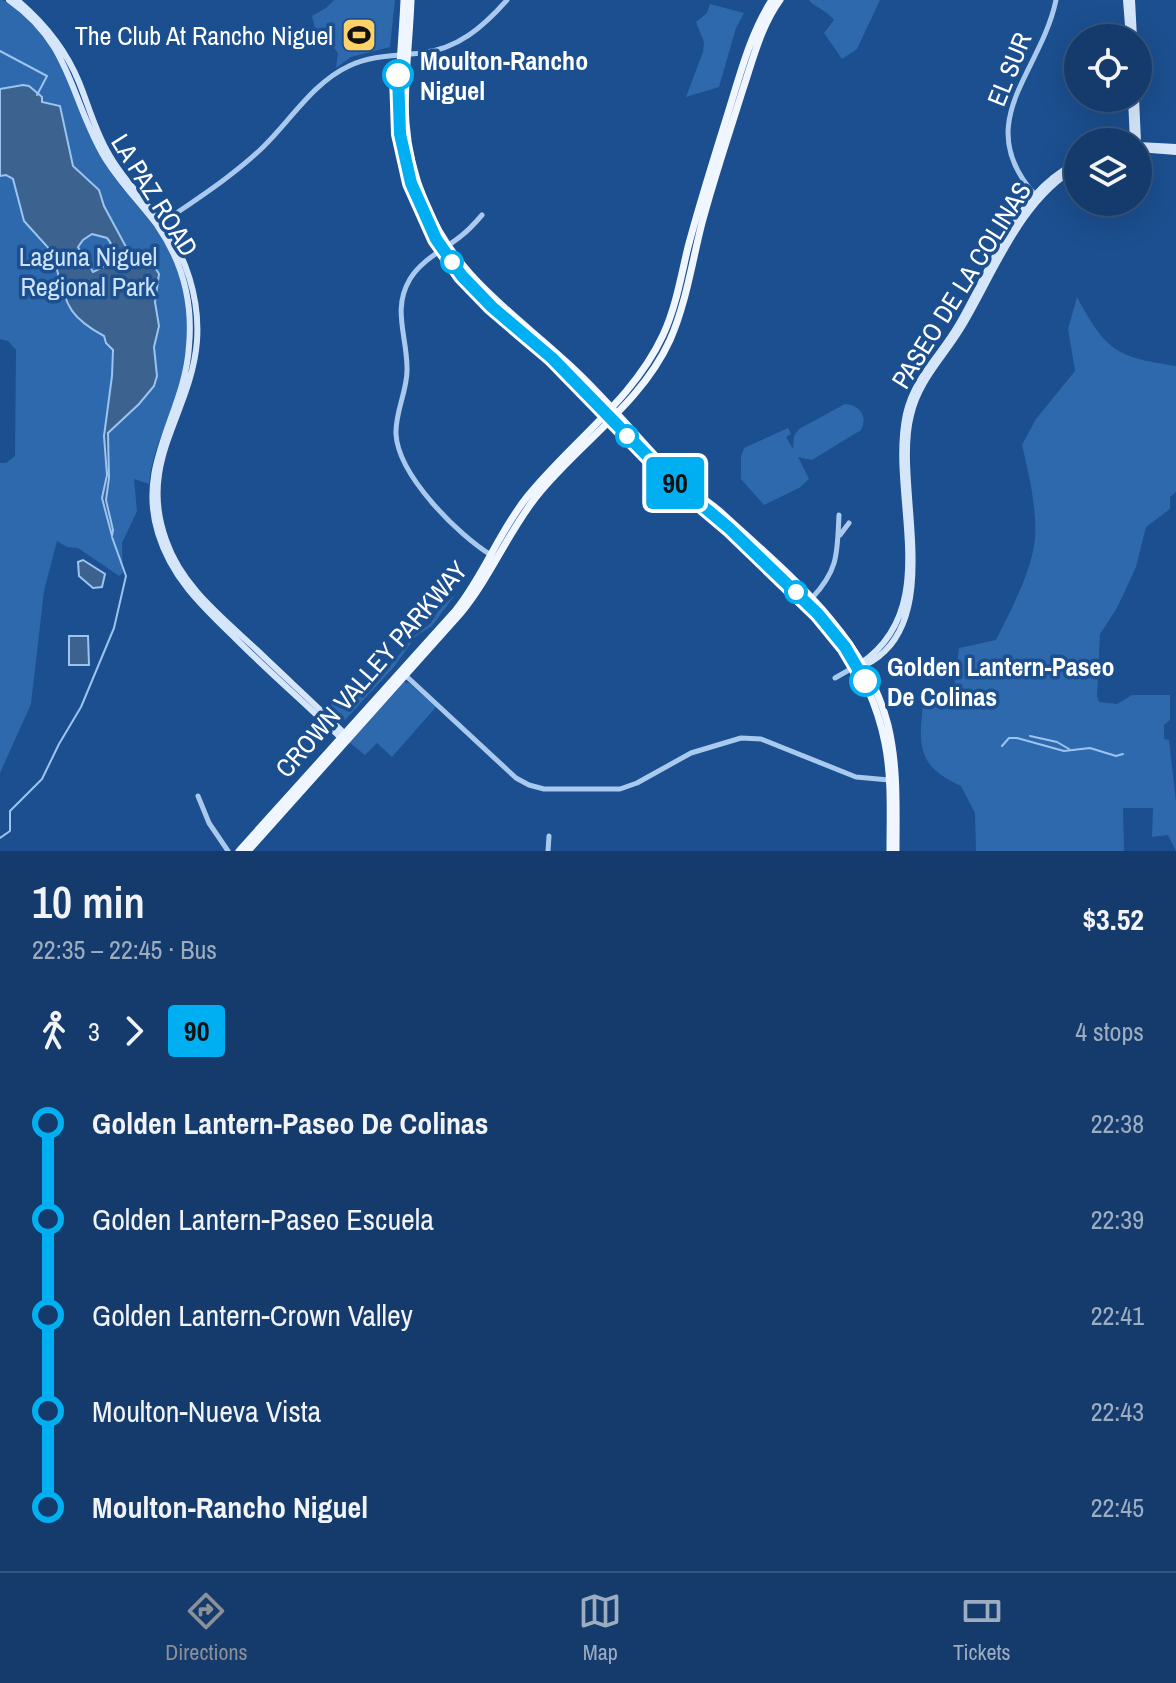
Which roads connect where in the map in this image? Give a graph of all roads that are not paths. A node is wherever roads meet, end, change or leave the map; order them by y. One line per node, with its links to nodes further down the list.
1 (9, 0): 12 (main road, LA PAZ ROAD)
2 (17, 0): 13 (main road, LA PAZ ROAD)
3 (404, 0): 11 (main road)
4 (411, 0): 11 (main road)
5 (507, 0): 11 (street)
6 (772, 0): 14 (main road, CROWN VALLEY PARKWAY)
7 (780, 0): 16 (main road, CROWN VALLEY PARKWAY)
8 (1056, 0): 23 (street, EL SUR)
9 (1129, 0): 10 (main road)
10 (1130, 24)
11 (404, 54): 25 (street); 27 (main road)
12 (60, 56): 13 (main road); 15 (main road, LA PAZ ROAD)
13 (78, 81): 15 (main road); 25 (main road, LA PAZ ROAD)
14 (735, 92): 16 (main road); 17 (main road, CROWN VALLEY PARKWAY)
15 (83, 107): 22 (main road, LA PAZ ROAD)
16 (731, 129): 17 (main road); 28 (main road, CROWN VALLEY PARKWAY)
17 (720, 141): 28 (main road, CROWN VALLEY PARKWAY)
18 (1152, 147): 19 (main road)
19 (1176, 150)
20 (1064, 171): 23 (main road, PASEO DE LA COLINAS)
21 (1064, 176): 23 (main road, PASEO DE LA COLINAS)
22 (135, 198): 25 (main road); 26 (main road, LA PAZ ROAD)
23 (1035, 199): 41 (main road, PASEO DE LA COLINAS)
24 (482, 215): 27 (street)
25 (162, 223): 26 (main road); 37 (main road, LA PAZ ROAD)
26 (169, 246): 37 (main road, LA PAZ ROAD)
27 (446, 247): 28 (main road); 39 (street)
28 (610, 413): 29 (main road); 30 (main road); 39 (main road, CROWN VALLEY PARKWAY)
29 (630, 439): 30 (main road); 31 (main road)
30 (650, 448): 31 (main road); 32 (main road)
31 (658, 467): 33 (main road)
32 (696, 492): 33 (main road); 35 (main road)
33 (704, 506): 35 (main road); 40 (main road)
34 (839, 515): 38 (street)
35 (727, 519): 40 (main road)
36 (849, 523): 38 (street)
37 (160, 530): 44 (main road, LA PAZ ROAD)
38 (838, 540): 40 (street)
39 (494, 556): 42 (main road, CROWN VALLEY PARKWAY)
40 (809, 600): 41 (main road)
41 (861, 665): 43 (street, PASEO DE LA COLINAS); 45 (main road); 46 (main road)
42 (402, 673): 44 (main road, CROWN VALLEY PARKWAY); 46 (street)
43 (835, 678)
44 (344, 737): 51 (main road, CROWN VALLEY PARKWAY); 52 (main road, CROWN VALLEY PARKWAY)
45 (893, 754): 46 (main road); 48 (main road)
46 (889, 780): 48 (main road); 54 (main road)
47 (198, 796): 50 (street)
48 (896, 805): 54 (main road)
49 (549, 836): 53 (street)
50 (228, 851)
51 (239, 851)
52 (248, 851)
53 (548, 851)
54 (893, 851)

